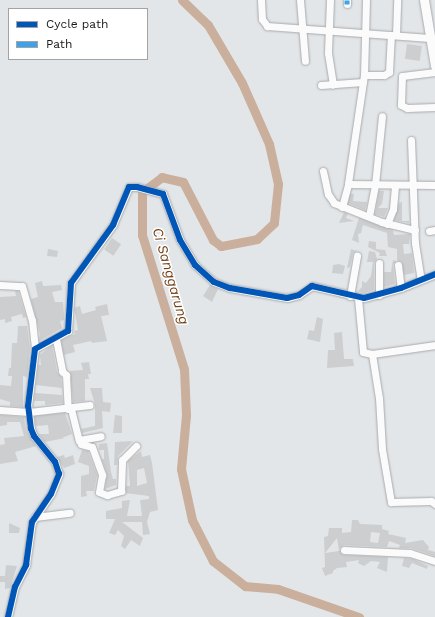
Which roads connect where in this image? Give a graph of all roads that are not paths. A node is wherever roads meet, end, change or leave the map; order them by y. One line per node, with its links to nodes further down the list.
1 (261, 0): 7 (street)
2 (300, 0): 7 (street)
3 (330, 0): 8 (street)
4 (366, 0): 9 (street)
5 (397, 0): 10 (street)
6 (424, 0): 11 (main road)
7 (303, 28): 8 (street); 12 (street)
8 (330, 30): 9 (street); 17 (street)
9 (366, 33): 10 (street); 15 (street)
10 (394, 35): 11 (street); 15 (street)
11 (432, 39): 13 (main road)
12 (305, 61)
13 (435, 66)
14 (435, 72): 18 (street)
15 (364, 78): 17 (street); 22 (street)
16 (321, 85): 17 (street)
17 (333, 85)
18 (435, 107)
19 (382, 116): 23 (street)
20 (411, 140): 24 (street)
21 (323, 171): 27 (street)
22 (348, 184): 23 (street); 27 (street)
23 (375, 185): 26 (street); 28 (street)
24 (412, 185): 25 (street); 26 (street); 30 (street)
25 (435, 185)
26 (395, 186): 29 (street)
27 (342, 207): 28 (street)
28 (369, 216): 29 (street)
29 (387, 224): 30 (street)
30 (415, 231): 35 (street)
31 (357, 256): 39 (street)
32 (379, 263): 38 (street)
33 (398, 264): 37 (street)
34 (435, 274): 35 (street)
35 (420, 280): 37 (street)
36 (0, 285): 43 (street)
37 (401, 288): 38 (street)
38 (380, 295): 40 (street)
39 (350, 296): 40 (street); 41 (street)
40 (358, 298): 44 (street)
41 (56, 339): 43 (street); 46 (street)
42 (435, 345): 44 (street)
43 (35, 349): 48 (street)
44 (372, 354): 52 (street)
45 (90, 405): 46 (street)
46 (70, 409): 48 (street); 50 (street)
47 (0, 410): 48 (street)
48 (29, 412): 54 (street)
49 (102, 436): 50 (street)
50 (79, 440): 51 (street)
51 (136, 446)
52 (435, 504)
53 (70, 513): 54 (street)
54 (34, 517): 57 (street)
55 (344, 550): 56 (street)
56 (435, 561)
57 (8, 617)

